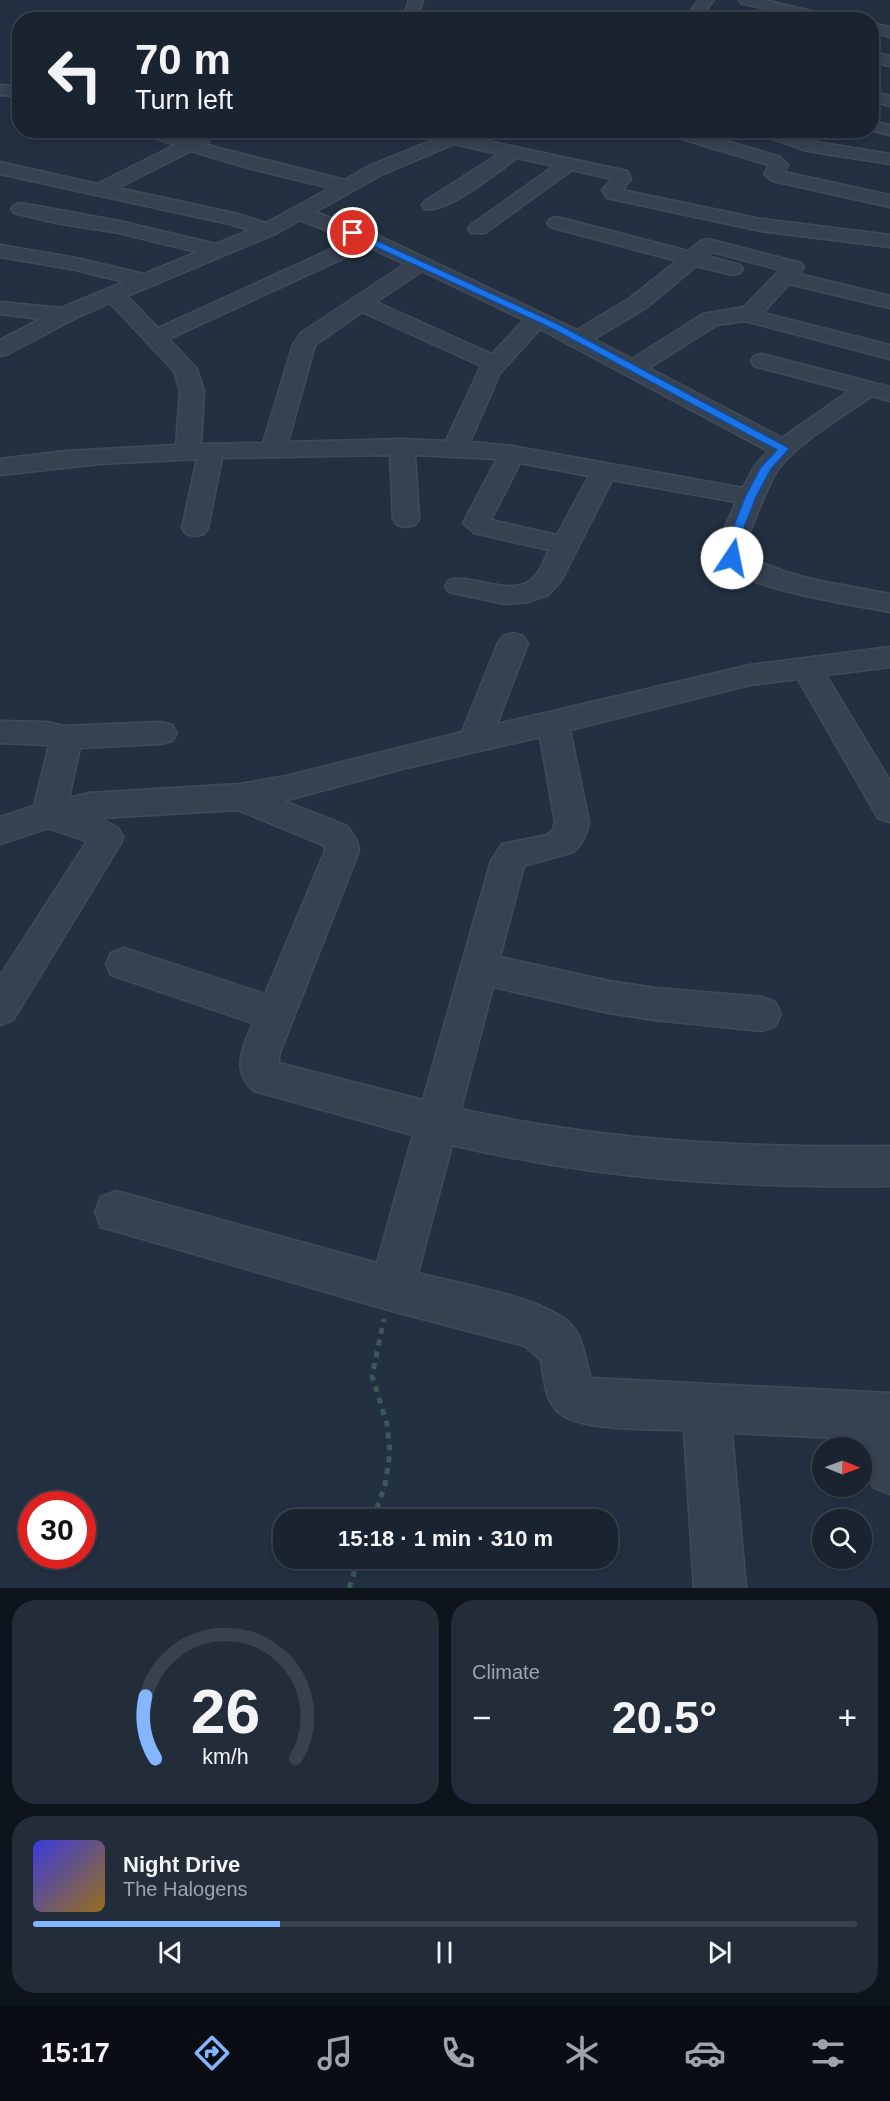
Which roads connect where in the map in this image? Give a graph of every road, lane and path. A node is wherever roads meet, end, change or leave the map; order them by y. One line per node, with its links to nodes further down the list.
1 (277, 0): 6 (street)
2 (640, 0): 7 (street)
3 (707, 0): 8 (street)
4 (746, 0): 9 (street)
5 (827, 3): 10 (street)
6 (286, 12)
7 (631, 12)
8 (697, 12)
9 (797, 12)
10 (804, 12)
11 (172, 138): 16 (street)
12 (203, 138): 16 (street)
13 (449, 138): 17 (street); 18 (street)
14 (696, 138): 22 (street)
15 (786, 138): 19 (street)
16 (189, 145): 27 (street); 29 (street)
17 (512, 153): 21 (street); 25 (street)
18 (407, 156): 20 (street); 27 (street)
19 (890, 159)
20 (438, 165)
21 (567, 165): 35 (street); 37 (street)
22 (779, 165): 28 (street); 30 (street)
23 (0, 168): 26 (street)
24 (459, 171): 25 (street)
25 (480, 177): 31 (street)
26 (72, 183): 29 (street); 32 (street)
27 (348, 186): 33 (street)
28 (890, 186)
29 (101, 189): 38 (street)
30 (890, 201)
31 (432, 205)
32 (21, 209): 34 (street); 42 (street)
33 (300, 213): 38 (street); 39 (street)
34 (0, 220)
35 (737, 220): 40 (street); 43 (street)
36 (557, 223): 43 (street)
37 (478, 229)
38 (268, 230): 42 (street)
39 (370, 239): 44 (street); 54 (street)
40 (890, 242)
41 (0, 251): 46 (street)
42 (218, 251): 46 (street)
43 (700, 252): 45 (street); 55 (street)
44 (420, 263): 49 (street); 53 (street)
45 (783, 279): 48 (street); 52 (street)
46 (146, 281): 47 (street)
47 (113, 294): 51 (street); 54 (street)
48 (890, 302)
49 (360, 303): 59 (street); 64 (street)
50 (0, 308): 51 (street)
51 (63, 315): 56 (street)
52 (747, 315): 57 (street); 60 (street)
53 (538, 318): 55 (street); 59 (street)
54 (155, 337): 66 (street)
55 (578, 339): 60 (street)
56 (0, 349)
57 (890, 352)
58 (762, 361): 61 (street)
59 (494, 364): 63 (street)
60 (633, 368): 65 (street)
61 (879, 391): 65 (street)
62 (402, 446): 63 (street); 64 (street); 71 (street)
63 (456, 447): 67 (street)
64 (274, 449): 66 (street)
65 (783, 449): 70 (street)
66 (199, 451): 68 (street); 72 (street)
67 (512, 454): 69 (street); 73 (street)
68 (1, 469)
69 (604, 471): 70 (street); 73 (street)
70 (751, 497): 75 (street)
71 (406, 519)
72 (195, 528)
73 (565, 545): 74 (street)
74 (459, 586)
75 (890, 603)
76 (513, 643): 83 (street)
77 (890, 657): 78 (street)
78 (806, 667): 79 (street); 85 (street)
79 (553, 723): 83 (street); 88 (street)
80 (0, 732): 82 (street)
81 (161, 733): 82 (street)
82 (63, 738): 86 (street)
83 (475, 740): 84 (street)
84 (240, 797): 86 (street); 90 (street)
85 (890, 809)
86 (17, 829): 89 (street)
87 (124, 964): 90 (street)
88 (479, 969): 91 (street); 92 (street)
89 (0, 1008)
90 (276, 1014): 92 (street)
91 (762, 1014)
92 (437, 1121): 93 (street); 95 (street)
93 (890, 1166)
94 (116, 1212): 95 (street)
95 (392, 1289): 96 (street); 99 (path)
96 (706, 1408): 97 (street); 102 (street)
97 (885, 1417): 98 (street)
98 (890, 1470)
99 (377, 1509)
100 (355, 1569): 101 (path)
101 (349, 1588)
102 (720, 1588)

